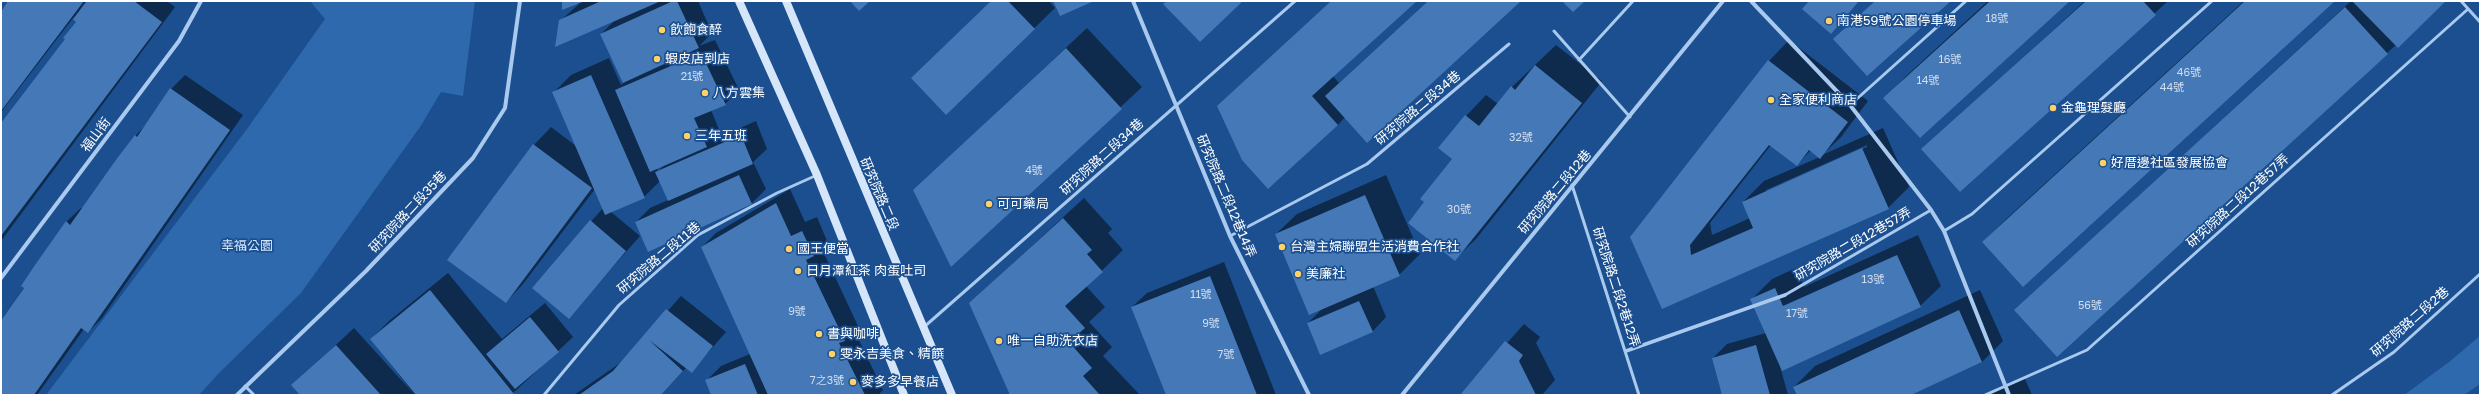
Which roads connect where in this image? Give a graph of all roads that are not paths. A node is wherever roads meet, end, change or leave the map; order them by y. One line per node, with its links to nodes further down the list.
1 (201, 1): 27 (street, 福山街)
2 (520, 1): 31 (street, 研究院路二段35巷)
3 (739, 1): 21 (main road)
4 (786, 1): 29 (main road, 研究院路二段)
5 (1133, 1): 19 (street, 研究院路二段12巷14弄)
6 (1295, 1): 19 (lane, 研究院路二段34巷)
7 (1633, 1): 17 (lane)
8 (1723, 1): 20 (street, 研究院路二段12巷)
9 (1751, 1): 18 (street, 研究院路二段12巷57弄)
10 (1966, 1): 18 (lane)
11 (2212, 1): 24 (lane)
12 (2461, 1): 13 (lane)
13 (2468, 9): 14 (lane); 32 (lane, 研究院路二段12巷57弄)
14 (2480, 22)
15 (1554, 30): 17 (lane)
16 (1509, 44): 25 (lane, 研究院路二段34巷)
17 (1580, 60): 20 (lane)
18 (1850, 104): 23 (street, 研究院路二段12巷57弄)
19 (1176, 105): 25 (street, 研究院路二段12巷14弄); 29 (lane, 研究院路二段34巷)
20 (1630, 117): 22 (street, 研究院路二段12巷)
21 (817, 175): 35 (lane, 研究院路二段11巷); 36 (main road)
22 (1572, 185): 30 (lane, 研究院路二段2巷12弄); 39 (street, 研究院路二段12巷)
23 (1932, 210): 24 (street, 研究院路二段12巷57弄); 28 (lane, 研究院路二段12巷57弄)
24 (1944, 231): 32 (street, 研究院路二段12巷57弄)
25 (1230, 236): 38 (street, 研究院路二段12巷14弄)
26 (2480, 274): 43 (lane, 研究院路二段2巷)
27 (1, 278)
28 (1786, 295): 30 (street)
29 (922, 329): 37 (main road, 研究院路二段)
30 (1626, 351): 40 (lane, 研究院路二段2巷12弄)
31 (245, 386): 33 (street, 研究院路二段35巷); 34 (lane)
32 (2006, 386): 41 (lane, 研究院路二段12巷57弄); 42 (street, 研究院路二段12巷57弄)
33 (237, 395)
34 (254, 395)
35 (544, 395)
36 (904, 395)
37 (952, 395)
38 (1309, 395)
39 (1402, 395)
40 (1638, 395)
41 (1985, 395)
42 (2009, 395)
43 (2332, 395)

